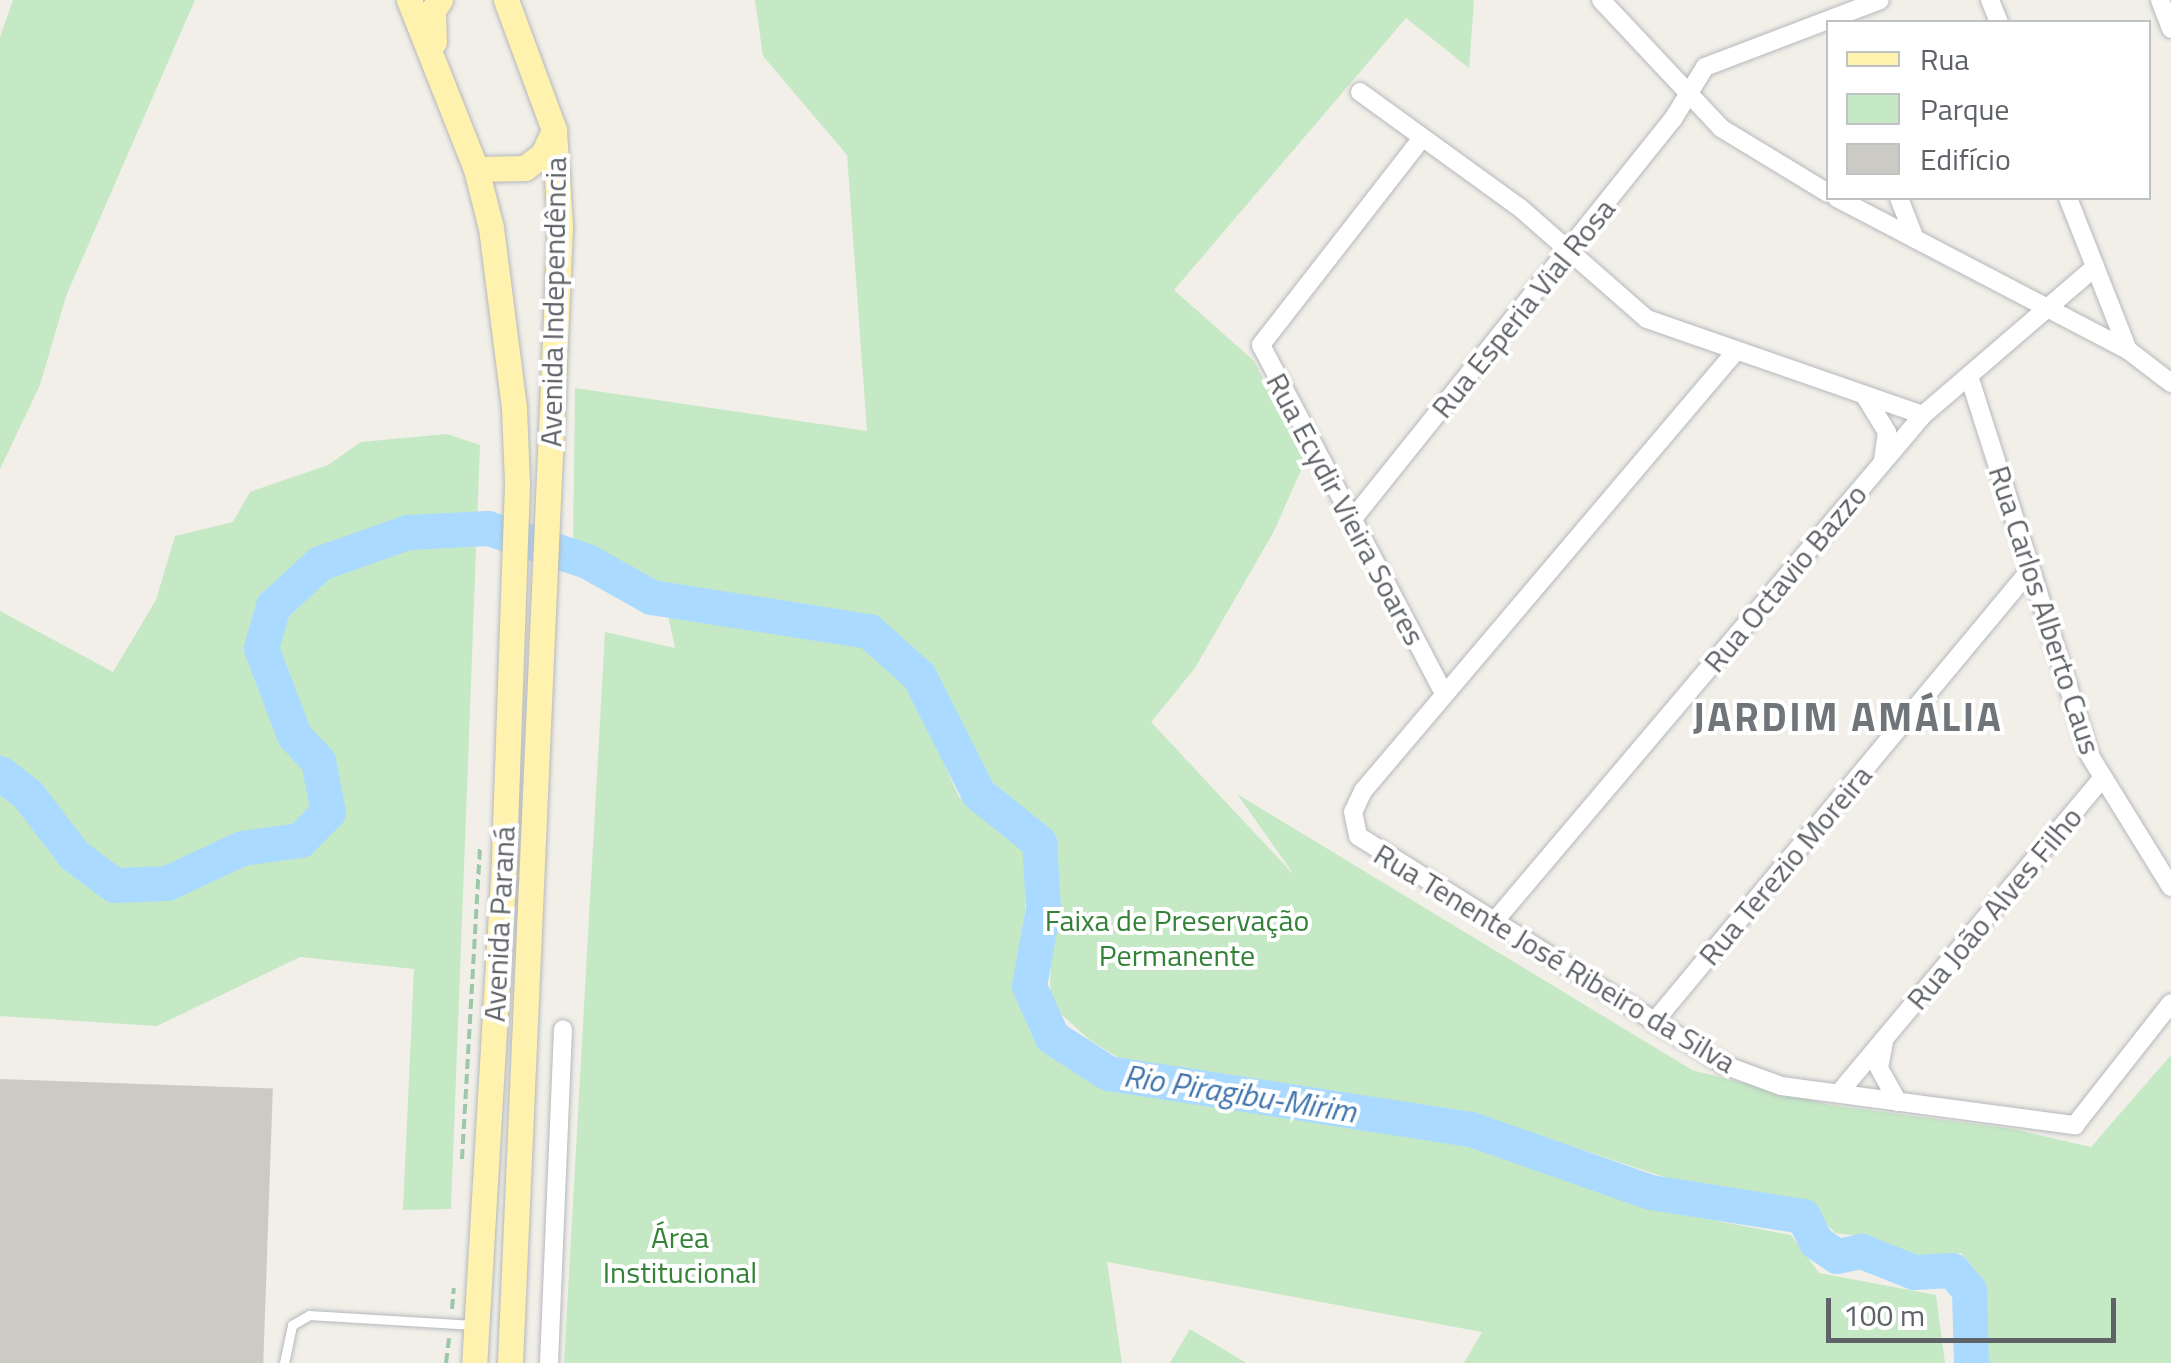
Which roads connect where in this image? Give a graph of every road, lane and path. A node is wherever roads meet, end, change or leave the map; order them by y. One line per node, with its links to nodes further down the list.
1 (409, 0): 10 (main road, Avenida Independência)
2 (440, 0): 10 (main road)
3 (1601, 0): 12 (street)
4 (1880, 0): 7 (street, Rua Esperia Vial Rosa)
5 (2160, 0): 9 (street)
6 (506, 1): 13 (main road, Avenida Independência)
7 (1834, 20)
8 (1826, 23): 12 (street, Rua Esperia Vial Rosa)
9 (2171, 29)
10 (438, 62): 15 (main road, Avenida Independência)
11 (1360, 92): 14 (street)
12 (1685, 96): 16 (street); 21 (street, Rua Esperia Vial Rosa)
13 (554, 130): 15 (main road); 34 (main road, Avenida Independência)
14 (1422, 138): 21 (street); 35 (street, Rua Ecydir Vieira Soares)
15 (476, 169): 33 (main road, Avenida Independência)
16 (1826, 192)
17 (1841, 200): 20 (street)
18 (1901, 200): 20 (street)
19 (2069, 200): 22 (street)
20 (1915, 239): 23 (street)
21 (1570, 250): 27 (street); 35 (street, Rua Esperia Vial Rosa)
22 (2095, 266): 24 (street, Rua Octavio Bazzo); 26 (street)
23 (2010, 290): 24 (street); 25 (street)
24 (2044, 308): 25 (street, Rua Octavio Bazzo); 26 (street)
25 (2012, 337): 28 (street, Rua Octavio Bazzo)
26 (2128, 350): 29 (street)
27 (1736, 351): 30 (street); 37 (street, Rua Tenente José Ribeiro da Silva)
28 (1970, 376): 31 (street, Rua Octavio Bazzo); 36 (street, Rua Carlos Alberto Caus)
29 (2171, 382)
30 (1865, 395): 31 (street); 32 (street)
31 (1923, 415): 32 (street, Rua Octavio Bazzo)
32 (1884, 462): 41 (street, Rua Octavio Bazzo)
33 (518, 484): 51 (main road, Avenida Paraná)
34 (549, 493): 55 (main road, Avenida Paraná)
35 (1355, 516): 37 (street, Rua Ecydir Vieira Soares)
36 (2031, 569): 38 (street, Rua Carlos Alberto Caus); 43 (street, Rua Terezio Moreira)
37 (1442, 691): 41 (street, Rua Tenente José Ribeiro da Silva)
38 (2102, 778): 40 (street, Rua Carlos Alberto Caus); 45 (street, Rua João Alves Filho)
39 (481, 831): 48 (path, Avenida Paraná)
40 (2171, 887)
41 (1493, 923): 43 (street, Rua Tenente José Ribeiro da Silva)
42 (2171, 1003): 47 (street, Rua Tenente José Ribeiro da Silva)
43 (1654, 1022): 46 (street, Rua Tenente José Ribeiro da Silva)
44 (563, 1030): 56 (street)
45 (1886, 1037): 46 (street, Rua João Alves Filho); 47 (street, Rua João Alves Filho)
46 (1839, 1093): 47 (street, Rua Tenente José Ribeiro da Silva)
47 (1898, 1102)
48 (462, 1173)
49 (456, 1275): 50 (path)
50 (450, 1323): 51 (lane); 52 (lane); 53 (path)
51 (476, 1325): 54 (main road, Avenida Paraná)
52 (284, 1363)
53 (446, 1363)
54 (474, 1363)
55 (510, 1363)
56 (549, 1363)

